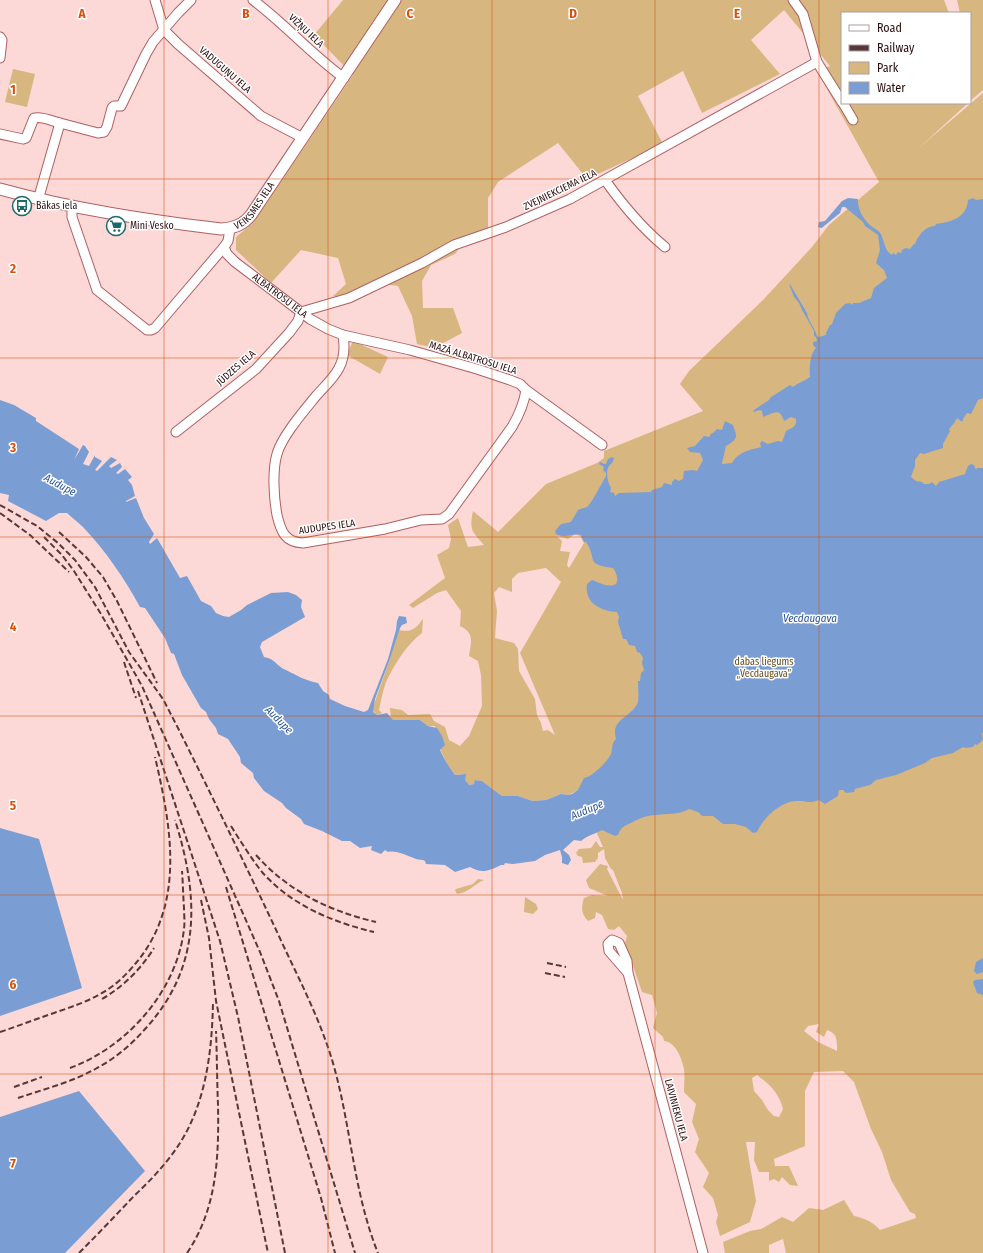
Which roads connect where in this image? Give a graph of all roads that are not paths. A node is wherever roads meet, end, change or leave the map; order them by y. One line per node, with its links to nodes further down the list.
1 (155, 0): 6 (street, VADUGUŅU IELA)
2 (191, 0): 6 (street)
3 (253, 0): 10 (street, VIŽŅU IELA)
4 (395, 0): 10 (main road, VEIKSMES IELA)
5 (793, 0): 9 (street)
6 (164, 30): 14 (street); 16 (street, VADUGUŅU IELA)
7 (0, 37): 8 (street)
8 (0, 58)
9 (817, 62): 11 (street); 17 (street, ZVEJNIEKCIEMA IELA)
10 (344, 78): 16 (main road, VEIKSMES IELA)
11 (841, 101)
12 (843, 104): 13 (street)
13 (853, 120)
14 (60, 123): 15 (street); 19 (street)
15 (0, 134)
16 (303, 138): 21 (main road, VEIKSMES IELA)
17 (605, 180): 23 (street); 24 (street, ZVEJNIEKCIEMA IELA)
18 (0, 189): 19 (main road)
19 (38, 200): 20 (main road)
20 (72, 206): 21 (main road); 22 (street, VEIKSMES IELA)
21 (230, 229): 22 (street, VEIKSMES IELA)
22 (224, 247): 24 (street, ALBATROSU IELA)
23 (665, 247)
24 (301, 312): 25 (street, ALBATROSU IELA); 27 (street, JŪDZES IELA)
25 (343, 335): 26 (street, MAZĀ ALBATROSU IELA); 26 (street, AUDUPES IELA)
26 (526, 390): 28 (street, MAZĀ ALBATROSU IELA)
27 (176, 432)
28 (602, 445)
29 (628, 973): 30 (street, LAIVINIEKU IELA)
30 (703, 1253)

